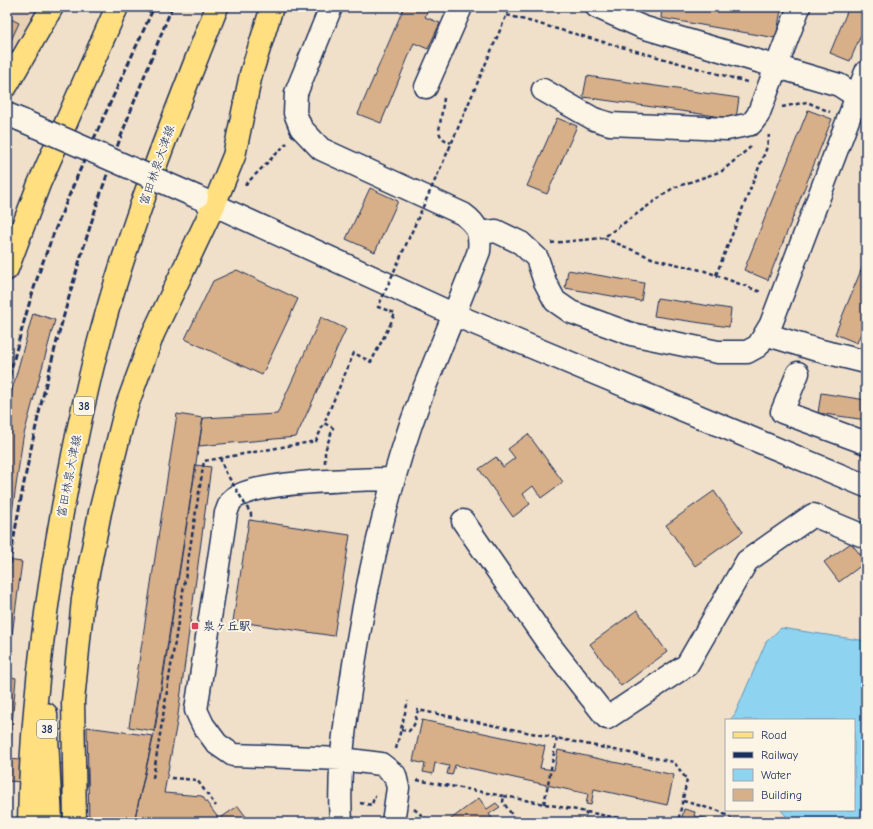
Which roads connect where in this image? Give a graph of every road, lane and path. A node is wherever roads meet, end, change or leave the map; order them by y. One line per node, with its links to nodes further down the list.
1 (52, 7): 14 (main road)
2 (118, 7): 21 (main road)
3 (217, 7): 48 (main road, 富田林泉大津線 / 38)
4 (272, 7): 27 (main road)
5 (331, 7): 28 (street)
6 (461, 7): 15 (street)
7 (510, 7): 11 (path)
8 (597, 7): 10 (street)
9 (799, 7): 12 (street)
10 (629, 14): 12 (street)
11 (507, 15): 17 (path); 25 (path)
12 (777, 66): 17 (street); 18 (street)
13 (866, 72): 18 (street)
14 (7, 85)
15 (426, 87): 25 (path)
16 (543, 90): 17 (street)
17 (763, 102): 20 (path)
18 (861, 102): 20 (street)
19 (14, 117): 27 (street, bridge)
20 (848, 120): 34 (street)
21 (64, 129): 30 (main road); 32 (main road)
22 (763, 136): 33 (path)
23 (757, 141): 29 (path)
24 (287, 142): 26 (path)
25 (451, 143): 39 (path, bridge)
26 (241, 188)
27 (206, 201): 35 (street); 67 (main road)
28 (480, 233): 35 (street); 36 (street)
29 (603, 238): 31 (path); 33 (path)
30 (7, 239)
31 (546, 244)
32 (7, 269)
33 (716, 275): 34 (path)
34 (780, 299): 36 (street)
35 (454, 315): 43 (street); 44 (street)
36 (765, 334): 37 (street)
37 (866, 360)
38 (798, 373): 40 (street)
39 (324, 423): 41 (path); 42 (path)
40 (866, 443)
41 (325, 451)
42 (220, 458): 45 (path, bridge); 54 (path)
43 (393, 479): 53 (street); 53 (street)
44 (866, 486)
45 (252, 520)
46 (463, 521): 47 (street)
47 (866, 537)
48 (42, 635): 65 (main road, 富田林泉大津線 / 38); 66 (main road, 38)
49 (408, 701): 50 (path)
50 (401, 730): 51 (path); 52 (path)
51 (557, 738): 59 (path); 61 (path)
52 (389, 748)
53 (342, 759): 68 (street); 69 (street)
54 (154, 778)
55 (171, 778): 63 (path)
56 (415, 780): 57 (path)
57 (504, 796): 61 (path); 71 (path)
58 (378, 798): 60 (path)
59 (683, 801): 74 (path); 75 (path)
60 (358, 803)
61 (544, 804): 64 (path)
62 (410, 805): 70 (path)
63 (216, 806)
64 (586, 812): 72 (path); 73 (path)
65 (29, 822)
66 (51, 822)
67 (74, 822)
68 (341, 822)
69 (393, 822)
70 (430, 822)
71 (517, 822)
72 (585, 822)
73 (638, 822)
74 (678, 822)
75 (738, 822)

